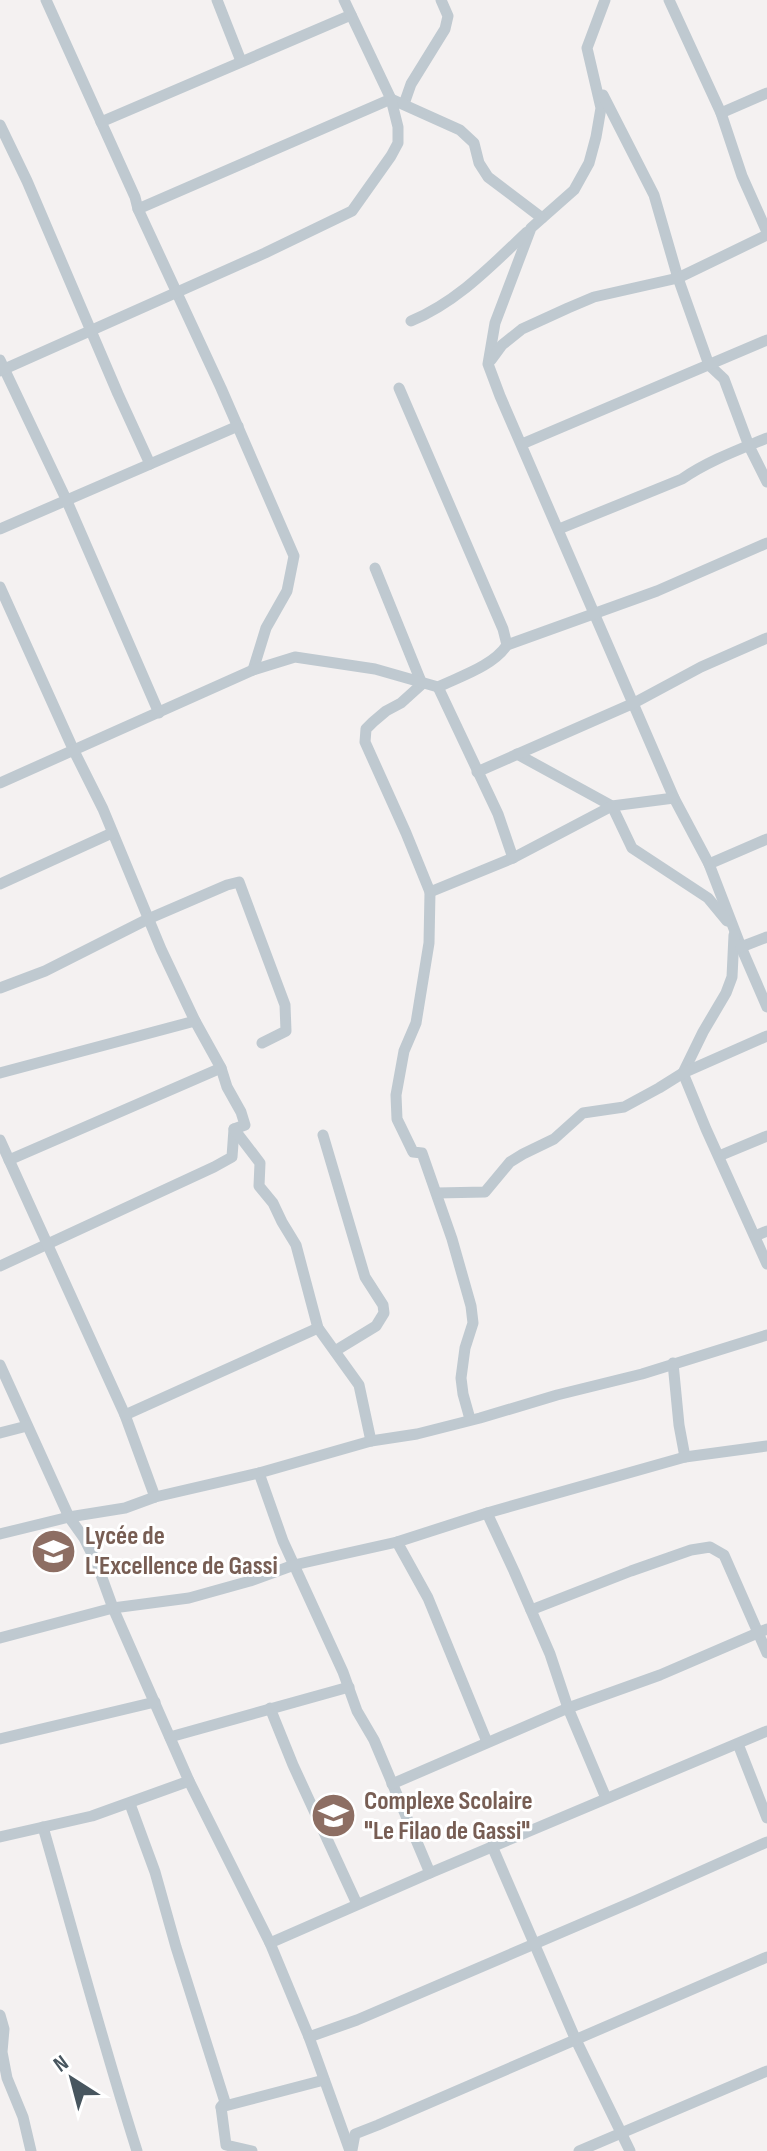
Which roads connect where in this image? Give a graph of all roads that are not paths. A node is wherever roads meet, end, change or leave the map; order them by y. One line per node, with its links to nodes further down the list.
1 (46, 0): 14 (street)
2 (217, 0): 8 (street)
3 (344, 0): 7 (street)
4 (441, 0): 12 (street)
5 (605, 0): 9 (street)
6 (669, 0): 13 (street)
7 (351, 15): 8 (street); 11 (street)
8 (241, 61): 14 (street)
9 (592, 74): 17 (street); 20 (street)
10 (767, 93): 13 (street)
11 (391, 99): 12 (street); 16 (street); 21 (street)
12 (404, 104): 17 (street)
13 (721, 113): 19 (street)
14 (101, 122): 16 (street)
15 (0, 125): 23 (street)
16 (138, 209): 21 (street)
17 (542, 218): 18 (street)
18 (531, 228): 22 (street); 25 (street)
19 (767, 234): 20 (street)
20 (678, 278): 25 (street); 26 (street)
21 (177, 292): 23 (street); 29 (street)
22 (411, 321)
23 (91, 329): 27 (street); 33 (street)
24 (767, 340): 26 (street)
25 (488, 364): 31 (street)
26 (709, 365): 31 (street); 32 (street)
27 (1, 367): 35 (street)
28 (399, 388): 43 (street)
29 (238, 426): 33 (street); 44 (street)
30 (767, 438): 32 (street)
31 (522, 444): 37 (street)
32 (749, 446): 34 (street); 37 (street)
33 (150, 464): 35 (street)
34 (767, 482)
35 (66, 499): 36 (street); 48 (street)
36 (0, 529)
37 (559, 529): 41 (street)
38 (767, 543): 41 (street)
39 (375, 568): 45 (street)
40 (0, 588): 49 (street)
41 (595, 614): 43 (street); 47 (street)
42 (767, 638): 47 (street)
43 (507, 645): 46 (street)
44 (253, 670): 45 (street); 48 (street)
45 (422, 684): 46 (street); 60 (street)
46 (438, 687): 51 (street)
47 (634, 703): 50 (street); 53 (street)
48 (159, 713): 49 (street)
49 (74, 751): 52 (street); 55 (street)
50 (517, 754): 51 (street); 54 (street)
51 (477, 772): 57 (street)
52 (0, 783)
53 (674, 798): 54 (street); 58 (street)
54 (612, 806): 57 (street); 62 (street)
55 (112, 833): 59 (street); 61 (street)
56 (767, 839): 58 (street)
57 (513, 858): 60 (street)
58 (709, 864): 62 (street)
59 (0, 884)
60 (430, 892): 79 (street)
61 (148, 919): 65 (street); 67 (street); 69 (street)
62 (734, 930): 64 (street); 72 (street)
63 (767, 937): 64 (street)
64 (741, 947): 66 (street)
65 (0, 988)
66 (767, 1007)
67 (195, 1021): 70 (street); 71 (street)
68 (767, 1036): 72 (street)
69 (262, 1043)
70 (221, 1068): 73 (street); 78 (street)
71 (0, 1073)
72 (683, 1073): 77 (street); 79 (street)
73 (234, 1129): 82 (street); 85 (street)
74 (323, 1135): 87 (street)
75 (767, 1136): 77 (street)
76 (0, 1140): 78 (street)
77 (719, 1156): 81 (street)
78 (9, 1160): 82 (street)
79 (437, 1193): 91 (street)
80 (767, 1231): 81 (street)
81 (755, 1236): 83 (street)
82 (48, 1245): 84 (street); 90 (street)
83 (767, 1264)
84 (0, 1266)
85 (318, 1328): 87 (street); 90 (street)
86 (767, 1335): 88 (street)
87 (335, 1351): 94 (street)
88 (673, 1363): 91 (street); 96 (street)
89 (0, 1365): 92 (street)
90 (125, 1415): 98 (street)
91 (470, 1419): 94 (street)
92 (27, 1426): 93 (street); 100 (street)
93 (0, 1433)
94 (371, 1441): 97 (street)
95 (767, 1446): 96 (street)
96 (685, 1457): 99 (street)
97 (259, 1473): 98 (street); 103 (street)
98 (155, 1497): 100 (street)
99 (487, 1513): 102 (street); 105 (street)
100 (69, 1517): 101 (street); 104 (street)
101 (0, 1534)
102 (397, 1542): 103 (street); 116 (street)
103 (294, 1565): 104 (street); 109 (street)
104 (113, 1608): 107 (street); 110 (street)
105 (531, 1610): 106 (street); 112 (street)
106 (763, 1631): 108 (street); 112 (street)
107 (0, 1638)
108 (767, 1653)
109 (349, 1687): 111 (street); 119 (street)
110 (155, 1702): 114 (street); 115 (street)
111 (270, 1708): 114 (street); 128 (street)
112 (568, 1708): 116 (street); 120 (street)
113 (767, 1731): 117 (street)
114 (170, 1737): 118 (street)
115 (0, 1739)
116 (487, 1742): 119 (street)
117 (738, 1744): 120 (street); 122 (street)
118 (189, 1781): 121 (street); 129 (street)
119 (392, 1784): 127 (street)
120 (606, 1798): 126 (street)
121 (130, 1804): 123 (street); 138 (street)
122 (767, 1818)
123 (43, 1827): 124 (street); 141 (street)
124 (0, 1837)
125 (767, 1842): 130 (street)
126 (492, 1846): 127 (street); 130 (street)
127 (430, 1873): 128 (street)
128 (357, 1904): 129 (street)
129 (270, 1943): 133 (street)
130 (535, 1944): 133 (street); 134 (street)
131 (767, 1957): 134 (street)
132 (0, 2015): 136 (street)
133 (309, 2037): 137 (street)
134 (575, 2038): 139 (street); 143 (street)
135 (767, 2071): 139 (street)
136 (4, 2079): 140 (street)
137 (324, 2080): 138 (street); 143 (street)
138 (221, 2107): 142 (street)
139 (622, 2133): 144 (street); 145 (street)
140 (31, 2151)
141 (137, 2151)
142 (252, 2151)
143 (351, 2151)
144 (579, 2151)
145 (630, 2151)

